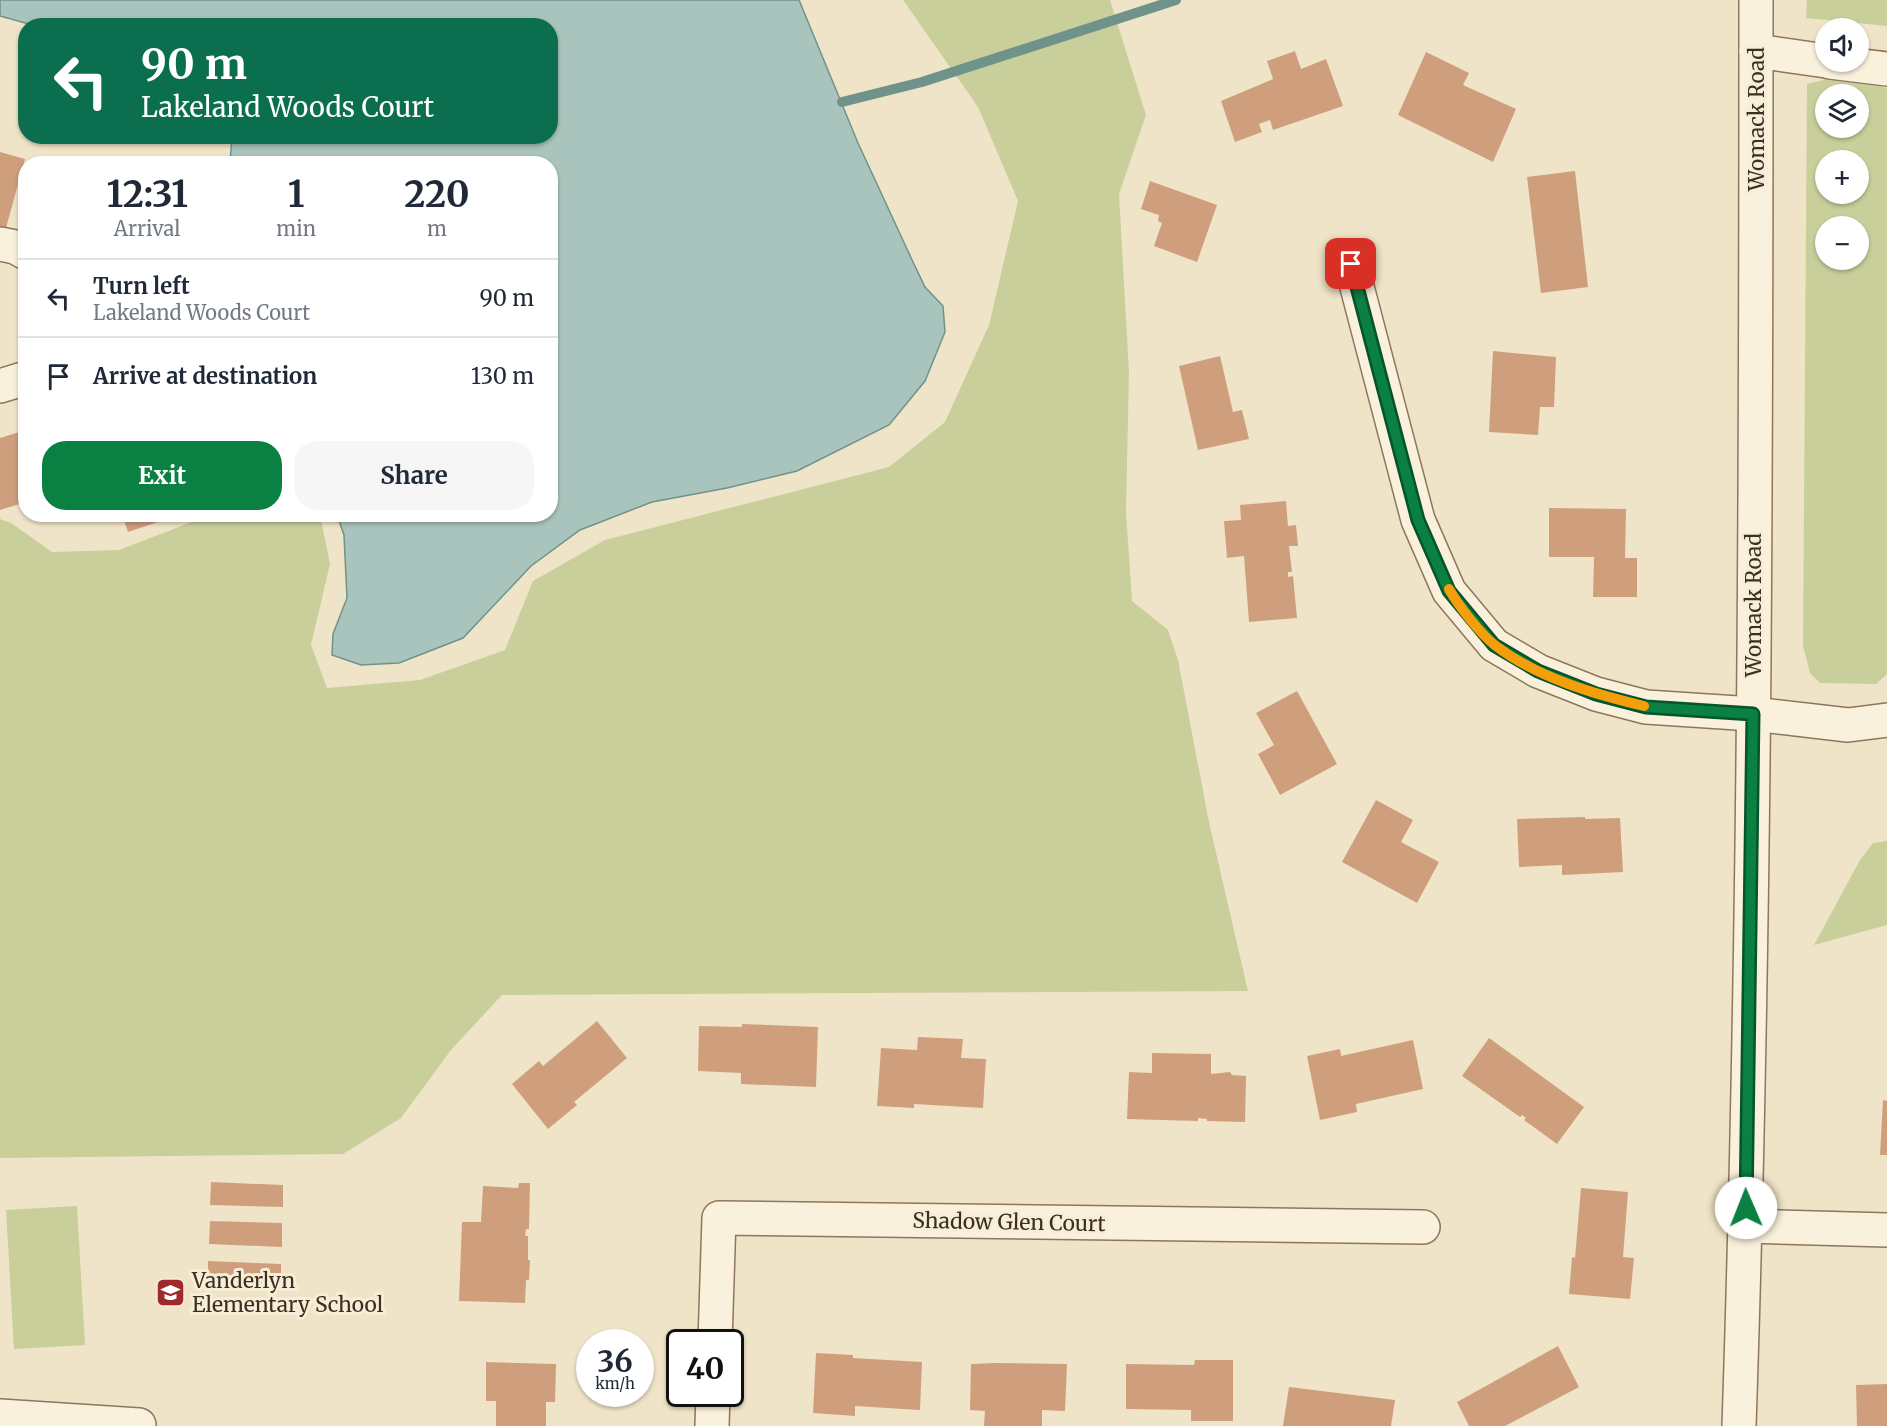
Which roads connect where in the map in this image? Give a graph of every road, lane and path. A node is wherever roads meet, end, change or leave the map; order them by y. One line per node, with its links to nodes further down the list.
1 (1756, 0): 2 (street, Womack Road)
2 (1756, 51): 3 (street); 11 (street, Womack Road)
3 (1815, 59)
4 (1869, 67): 5 (street)
5 (1887, 69)
6 (0, 244): 7 (street)
7 (18, 249)
8 (1351, 264): 11 (street)
9 (18, 380): 10 (street)
10 (0, 386)
11 (1753, 714): 12 (street); 13 (street, Womack Road)
12 (1887, 720)
13 (1746, 1226): 15 (street); 21 (street, Womack Road)
14 (1423, 1227): 16 (street, Shadow Glen Court)
15 (1887, 1230)
16 (715, 1329)
17 (713, 1407): 20 (street)
18 (0, 1416): 19 (street)
19 (140, 1425)
20 (712, 1426)
21 (1739, 1426)

